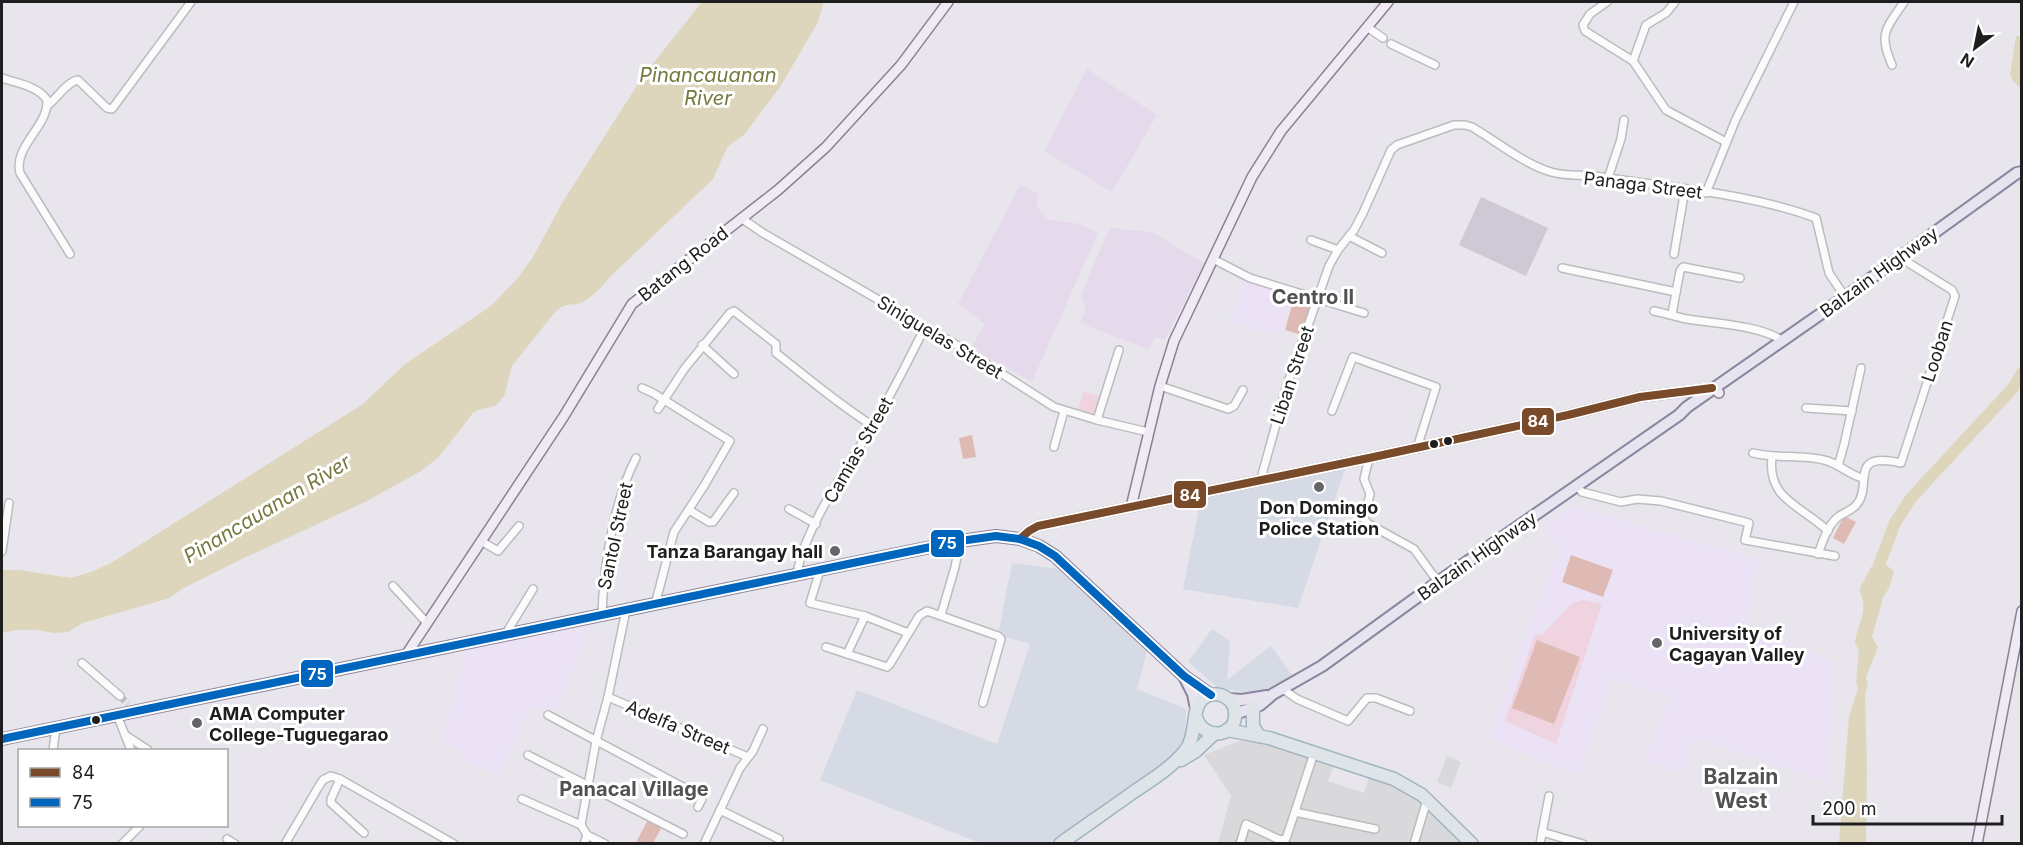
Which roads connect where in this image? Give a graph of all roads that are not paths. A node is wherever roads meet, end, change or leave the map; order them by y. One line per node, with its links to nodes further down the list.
1 (191, 2): 15 (street)
2 (948, 2): 24 (main road, Batang Road)
3 (1388, 2): 8 (main road)
4 (1607, 2): 11 (street)
5 (1675, 2): 11 (street)
6 (1794, 2): 17 (street)
7 (1904, 2): 13 (street)
8 (1367, 27): 9 (street); 31 (main road)
9 (1383, 38)
10 (1391, 44): 12 (street)
11 (1633, 61): 17 (street)
12 (1435, 64)
13 (1892, 65)
14 (2, 78): 15 (street)
15 (47, 106): 29 (street)
16 (1624, 120): 20 (street)
17 (1726, 142): 23 (street)
18 (1397, 145): 20 (street, Panaga Street); 25 (street, Liban Street)
19 (2022, 172): 36 (main road, Balzain Highway)
20 (1608, 178): 22 (street, Panaga Street)
21 (2022, 178): 32 (main road, Balzain Highway)
22 (1685, 189): 23 (street, Panaga Street); 30 (street)
23 (1706, 193): 36 (street, Panaga Street)
24 (741, 218): 41 (street, Siniguelas Street); 79 (main road, Batang Road)
25 (1349, 236): 27 (street, Liban Street); 28 (street)
26 (1311, 240): 27 (street)
27 (1338, 250): 37 (street, Liban Street)
28 (1382, 253)
29 (70, 254)
30 (1674, 254)
31 (1213, 259): 37 (street); 47 (main road)
32 (1907, 262): 50 (main road, Balzain Highway); 67 (street, Looban)
33 (1562, 268): 35 (street)
34 (1740, 278): 35 (street)
35 (1676, 292): 40 (street)
36 (1845, 297): 42 (main road, Balzain Highway)
37 (1317, 298): 39 (street); 68 (street, Liban Street)
38 (1654, 311): 40 (street)
39 (1364, 313)
40 (1672, 314): 42 (street)
41 (925, 327): 54 (street, Siniguelas Street); 58 (street, Camias Street)
42 (1783, 341): 50 (main road, Balzain Highway)
43 (702, 345): 46 (street); 51 (street); 58 (street)
44 (1119, 350): 57 (street)
45 (1861, 368): 56 (street)
46 (734, 374)
47 (1160, 386): 49 (street); 59 (main road)
48 (642, 388): 51 (street)
49 (1243, 390)
50 (1716, 390): 61 (main road); 69 (main road, Balzain Highway)
51 (663, 399): 53 (street); 74 (street)
52 (1806, 408): 56 (street)
53 (658, 409)
54 (1064, 411): 57 (street, Siniguelas Street); 60 (street)
55 (1332, 411): 61 (street)
56 (1852, 411): 66 (street)
57 (1097, 420): 59 (street, Siniguelas Street)
58 (873, 426): 75 (street, Camias Street)
59 (1148, 432): 72 (main road)
60 (1054, 447)
61 (1417, 448): 65 (main road)
62 (1753, 453): 63 (street)
63 (1772, 457): 66 (street); 77 (street)
64 (636, 458): 93 (street, Santol Street)
65 (1370, 459): 68 (main road); 86 (street)
66 (1838, 465): 67 (street)
67 (1862, 478): 77 (street)
68 (1260, 482): 72 (main road)
69 (1577, 486): 82 (street); 86 (main road, Balzain Highway)
70 (734, 493): 74 (street)
71 (9, 503): 81 (street)
72 (1131, 507): 78 (main road)
73 (789, 509): 75 (street)
74 (689, 510): 89 (street)
75 (816, 524): 85 (street, Camias Street)
76 (519, 526): 79 (street)
77 (1828, 531): 82 (street)
78 (1020, 539): 80 (main road); 102 (main road)
79 (481, 541): 95 (main road, Batang Road)
80 (960, 541): 84 (main road); 92 (street)
81 (2, 551)
82 (1818, 554): 83 (street)
83 (1835, 556)
84 (820, 570): 85 (main road); 94 (street)
85 (797, 574): 89 (main road)
86 (1438, 582): 103 (main road, Balzain Highway)
87 (393, 586): 95 (street)
88 (533, 590): 97 (street)
89 (655, 605): 90 (main road)
90 (626, 610): 93 (main road); 106 (street)
91 (2022, 611): 160 (main road)
92 (941, 615): 96 (street); 108 (street)
93 (602, 616): 97 (main road)
94 (865, 616): 96 (street); 99 (street)
95 (427, 623): 100 (main road, Batang Road)
96 (908, 633): 99 (street)
97 (505, 635): 100 (main road)
98 (826, 647): 99 (street)
99 (847, 654)
100 (406, 656): 112 (main road)
101 (82, 663): 105 (street)
102 (1184, 676): 104 (main road); 111 (main road)
103 (1278, 692): 107 (main road); 109 (main road, Balzain Highway); 110 (street)
104 (1211, 695): 107 (highway); 111 (highway)
105 (120, 696)
106 (608, 697): 122 (street); 128 (street, Adelfa Street)
107 (1228, 699): 114 (highway)
108 (983, 703)
109 (1253, 708): 114 (main road, Balzain Highway); 120 (highway)
110 (1410, 711)
111 (1196, 713): 119 (highway); 129 (highway)
112 (117, 715): 115 (main road); 118 (street)
113 (548, 715): 122 (street)
114 (1235, 716): 117 (highway); 120 (highway)
115 (56, 728): 121 (main road); 123 (street)
116 (763, 729): 128 (street)
117 (1227, 730): 119 (highway); 120 (highway)
118 (125, 734): 124 (street); 125 (street)
119 (1214, 734): 129 (highway)
120 (1259, 736): 126 (highway)
121 (2, 739)
122 (596, 741): 131 (street); 135 (street)
123 (53, 749)
124 (131, 749)
125 (147, 749)
126 (1314, 753): 134 (highway); 137 (street)
127 (528, 755): 131 (street)
128 (748, 757): 136 (street)
129 (1169, 767): 154 (highway)
130 (340, 779): 142 (street); 149 (street); 150 (street)
131 (588, 785): 138 (street); 144 (street)
132 (1549, 796): 141 (street)
133 (522, 799): 138 (street)
134 (1427, 800): 156 (street); 157 (highway)
135 (698, 807)
136 (720, 810): 146 (street); 153 (street)
137 (1295, 812): 140 (street); 155 (street)
138 (581, 825): 143 (street)
139 (138, 827): 147 (street)
140 (1375, 829)
141 (1542, 832): 158 (street); 159 (street)
142 (364, 833)
143 (587, 834): 151 (street); 152 (street)
144 (683, 834)
145 (227, 839): 148 (street)
146 (779, 840)
147 (122, 843)
148 (235, 843)
149 (285, 843)
150 (454, 843)
151 (584, 843)
152 (605, 843)
153 (704, 843)
154 (1060, 843)
155 (1240, 843)
156 (1414, 843)
157 (1472, 843)
158 (1539, 843)
159 (1583, 843)
160 (1977, 843)

